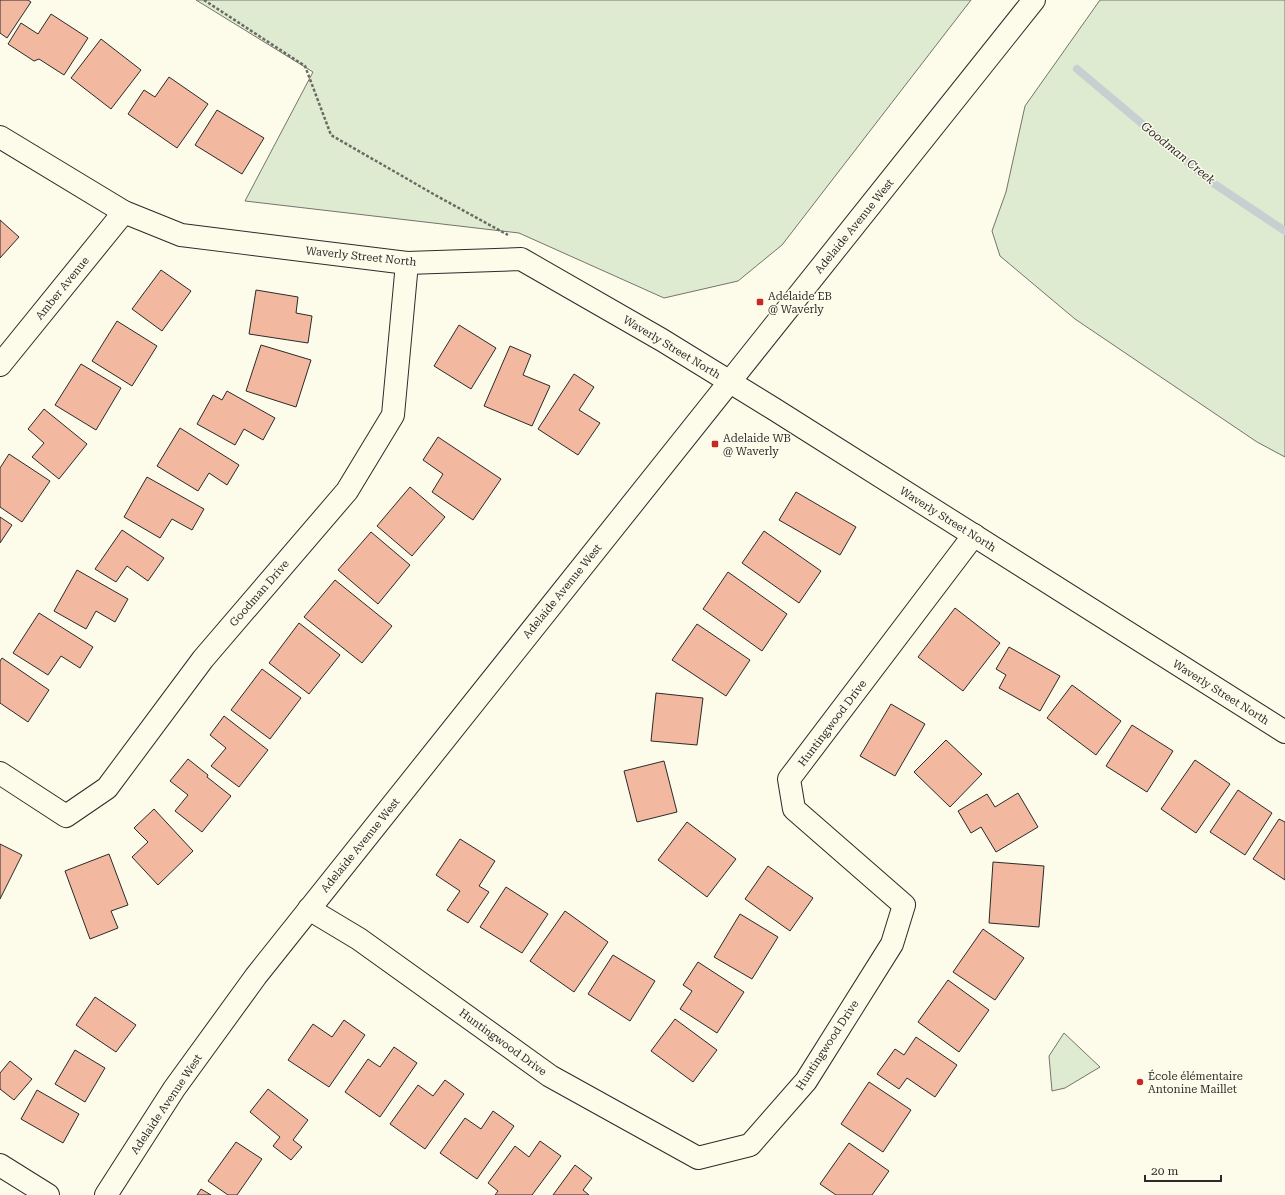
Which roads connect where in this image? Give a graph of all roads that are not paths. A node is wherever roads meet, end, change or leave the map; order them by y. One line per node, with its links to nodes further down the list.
1 (1034, 0): 6 (street, Adelaide Avenue West)
2 (0, 137): 3 (street, Waverly Street North)
3 (124, 212): 4 (street, Waverly Street North); 5 (street, Amber Avenue)
4 (407, 263): 6 (street, Waverly Street North); 9 (street, Goodman Drive)
5 (0, 365)
6 (729, 381): 7 (street, Waverly Street North); 10 (street, Adelaide Avenue West)
7 (974, 535): 8 (street, Waverly Street North); 10 (street, Huntingwood Drive)
8 (1285, 732)
9 (0, 773)
10 (309, 909): 13 (street, Adelaide Avenue West)
11 (0, 1165): 12 (street)
12 (48, 1195)
13 (106, 1195)

